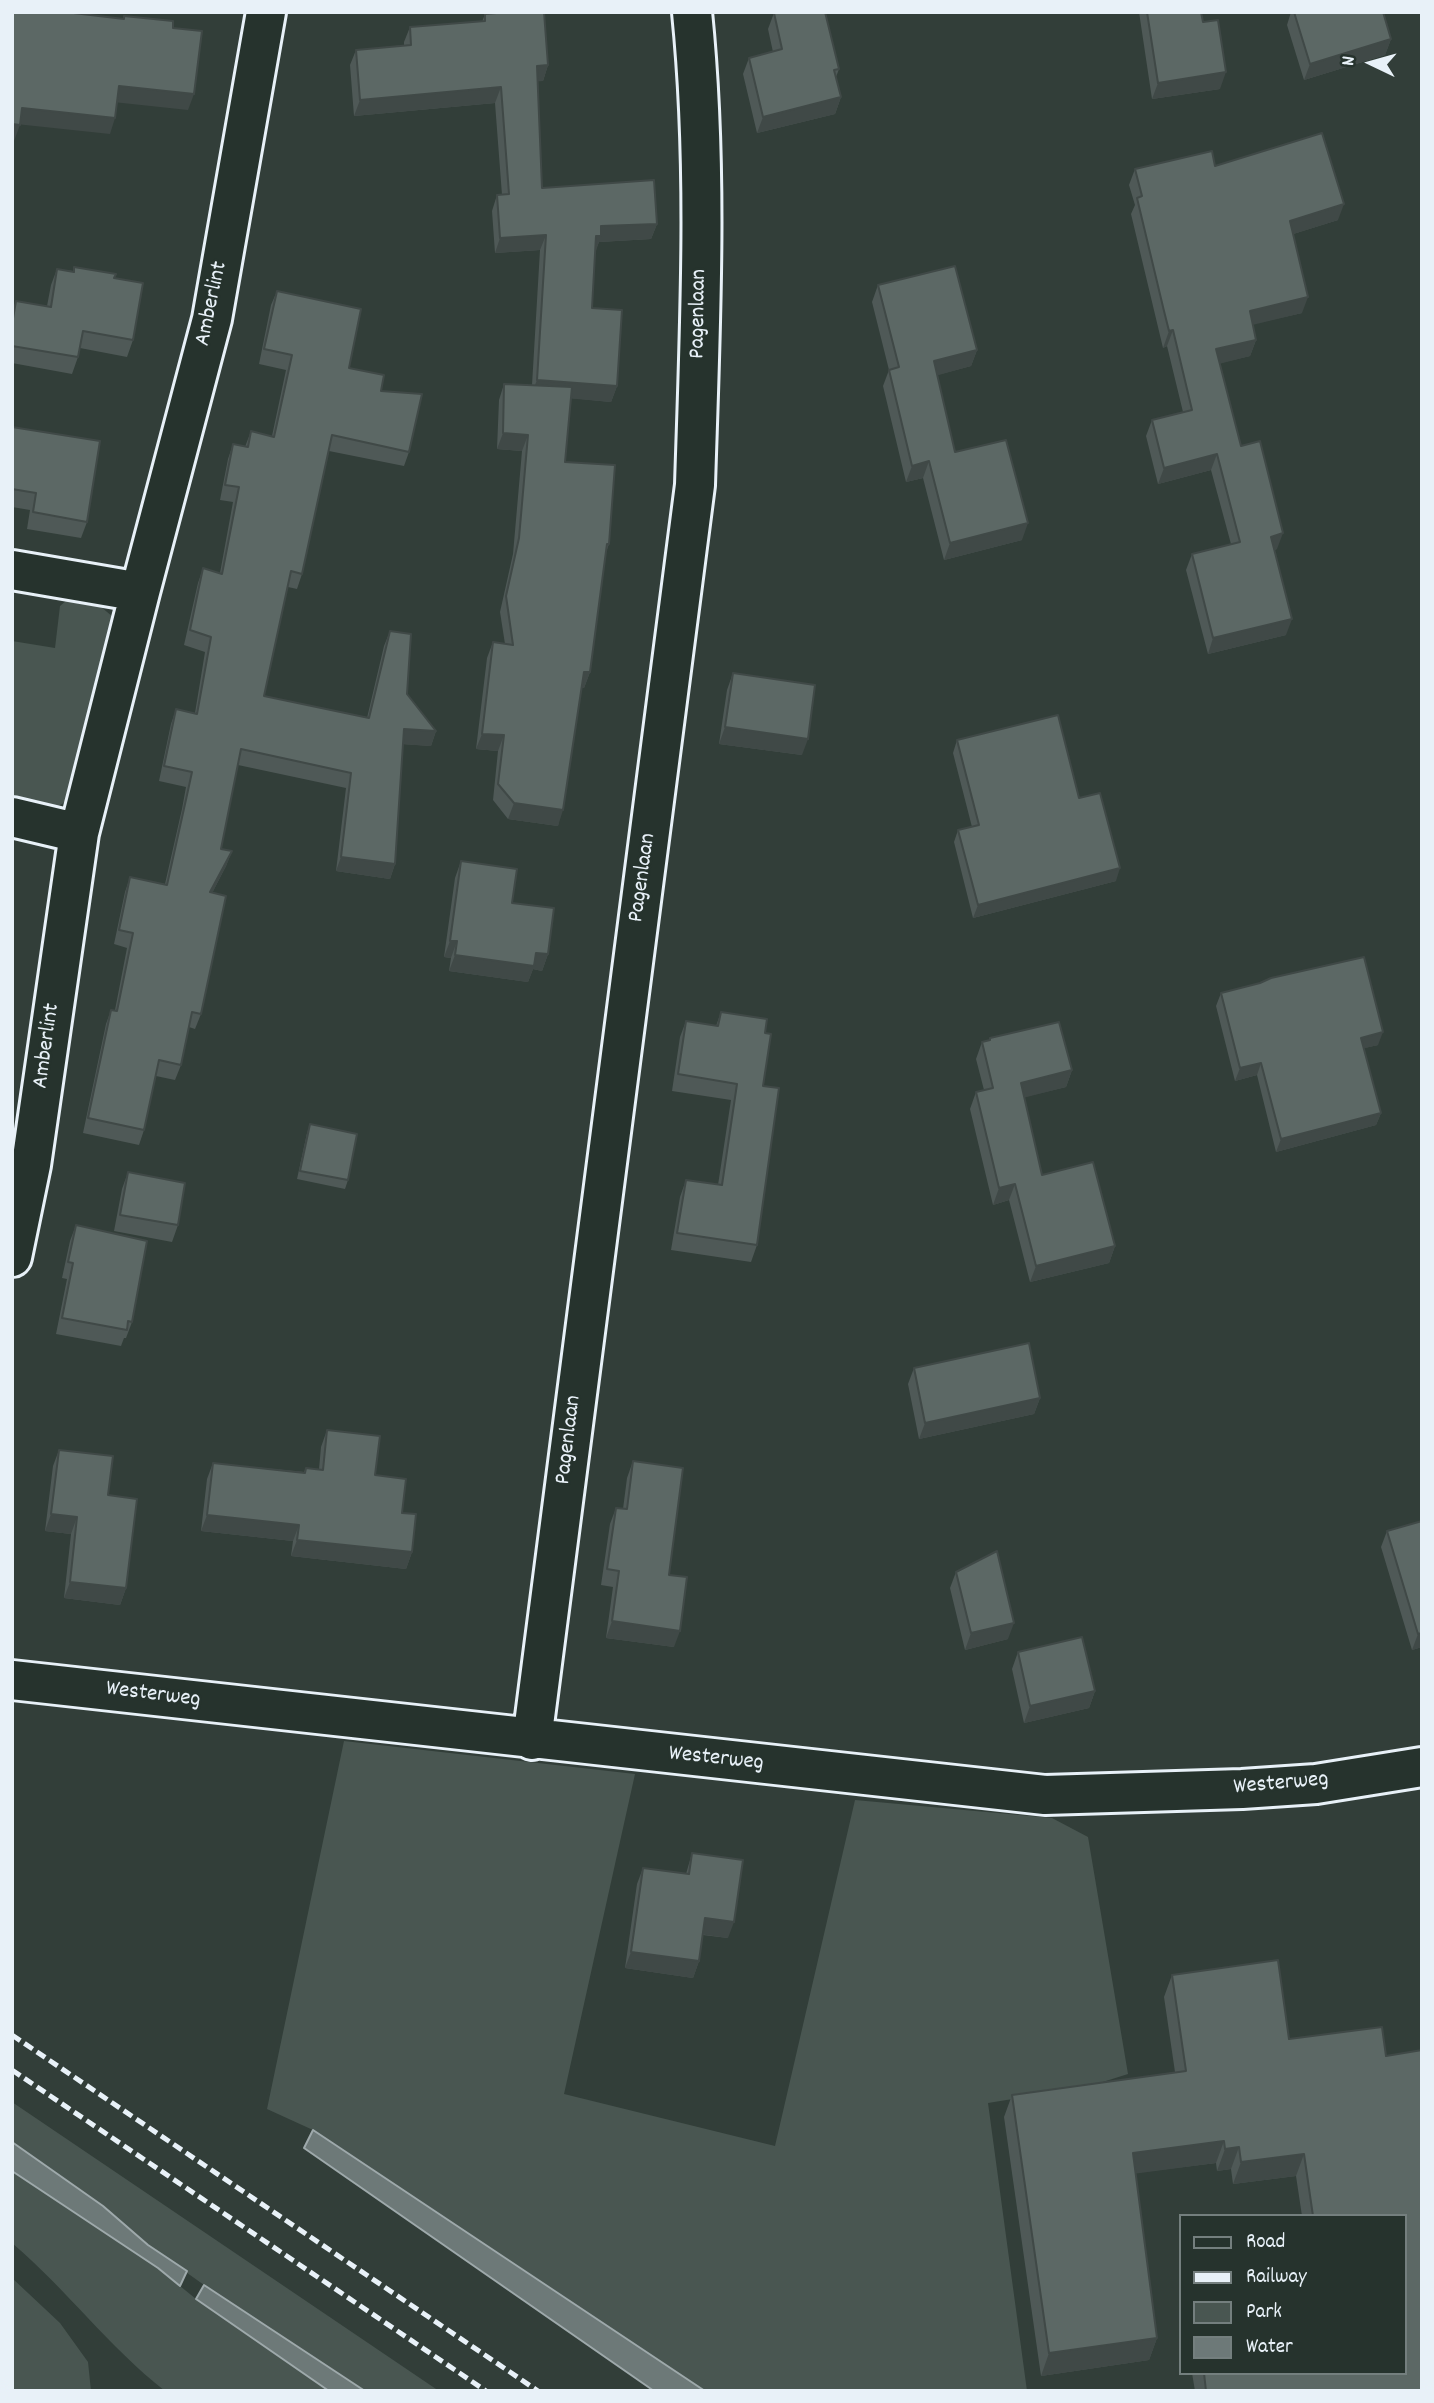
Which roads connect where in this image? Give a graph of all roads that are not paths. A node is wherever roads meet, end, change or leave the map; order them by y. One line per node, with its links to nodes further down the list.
1 (266, 12): 4 (street, Amberlint)
2 (692, 12): 9 (street, Pagenlaan)
3 (12, 570): 4 (street)
4 (140, 592): 6 (street, Amberlint)
5 (12, 817): 6 (street)
6 (79, 833): 7 (street, Amberlint)
7 (12, 1257)
8 (12, 1680): 9 (street, Westerweg)
9 (531, 1740): 10 (street, Westerweg)
10 (1422, 1768)

